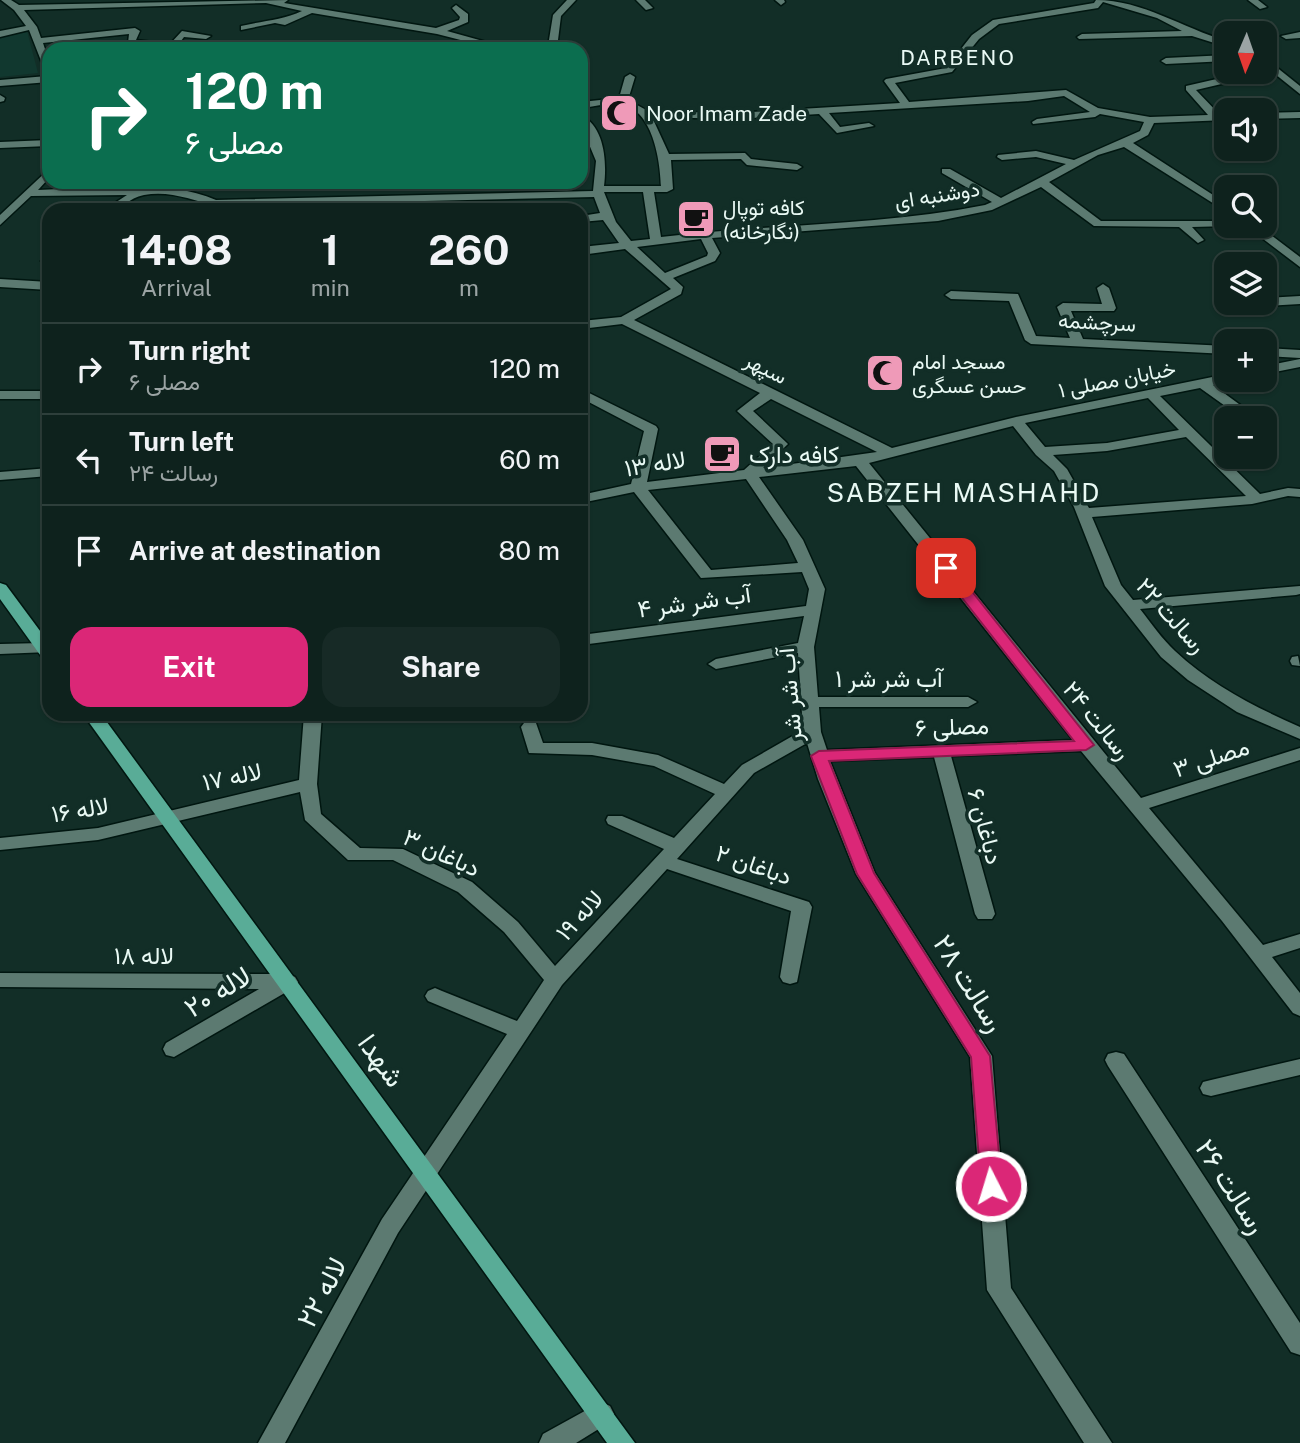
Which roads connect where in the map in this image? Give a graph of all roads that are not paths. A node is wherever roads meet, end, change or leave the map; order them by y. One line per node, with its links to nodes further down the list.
1 (5, 0): 11 (street)
2 (284, 0): 8 (street)
3 (572, 0): 29 (street)
4 (640, 0): 13 (street)
5 (1102, 0): 19 (street); 43 (street)
6 (1252, 0): 10 (street)
7 (169, 1): 8 (street); 9 (street)
8 (256, 1): 14 (street)
9 (61, 3): 11 (street)
10 (1264, 7)
11 (18, 8): 15 (street)
12 (456, 8): 17 (street)
13 (649, 8)
14 (311, 10): 16 (street); 17 (street)
15 (32, 27): 18 (street); 25 (street)
16 (244, 28)
17 (437, 31): 28 (street)
18 (0, 34)
19 (1194, 34): 23 (street); 24 (street)
20 (1300, 35): 22 (street)
21 (205, 36): 27 (street)
22 (1286, 36)
23 (1082, 37)
24 (1214, 40)
25 (37, 41): 26 (street); 30 (street)
26 (132, 42)
27 (176, 42)
28 (480, 42)
29 (553, 42)
30 (42, 56)
31 (1214, 59): 32 (street)
32 (1166, 61)
33 (1280, 73): 34 (street); 39 (street)
34 (1300, 74)
35 (42, 77): 37 (street)
36 (631, 77): 41 (street)
37 (0, 83)
38 (1214, 83): 46 (street)
39 (1300, 91)
40 (749, 100): 48 (street)
41 (623, 101): 42 (street); 47 (street)
42 (588, 104)
43 (907, 106): 44 (street); 45 (street)
44 (821, 110): 48 (street); 54 (street)
45 (1095, 110): 52 (street); 53 (street)
46 (1214, 111)
47 (646, 114): 48 (street); 59 (street)
48 (752, 115)
49 (1300, 115): 50 (street)
50 (1277, 116)
51 (1214, 118): 52 (street)
52 (1150, 120): 57 (street, دوشنبه ای)
53 (1037, 122)
54 (869, 126)
55 (588, 133): 71 (street)
56 (42, 143): 58 (street)
57 (1125, 144): 61 (street, دوشنبه ای); 75 (street)
58 (0, 145)
59 (665, 157): 62 (street); 69 (street)
60 (1002, 157): 61 (street)
61 (1075, 163): 65 (street, دوشنبه ای)
62 (797, 167)
63 (946, 172): 76 (street)
64 (42, 180): 72 (street)
65 (1042, 182): 76 (street, دوشنبه ای); 86 (street)
66 (77, 189): 72 (street)
67 (124, 189): 70 (street)
68 (524, 189): 73 (street)
69 (649, 189): 71 (street); 93 (street)
70 (139, 191): 74 (street); 77 (street)
71 (599, 191): 73 (street); 83 (street)
72 (30, 192): 82 (street)
73 (527, 196): 80 (street)
74 (207, 200): 78 (street); 79 (street)
75 (1214, 201)
76 (1000, 202): 90 (street, دوشنبه ای)
77 (121, 203)
78 (204, 203)
79 (215, 203)
80 (468, 203)
81 (0, 207): 82 (street)
82 (15, 207): 85 (street)
83 (608, 216): 84 (street); 94 (street)
84 (588, 218)
85 (0, 222)
86 (1145, 224): 87 (street); 89 (street)
87 (1182, 224): 88 (street); 92 (street)
88 (1214, 224)
89 (1154, 233)
90 (705, 236): 93 (street, دوشنبه ای); 97 (street)
91 (1268, 238): 96 (street)
92 (1198, 240)
93 (656, 243): 94 (street, دوشنبه ای)
94 (629, 246): 95 (street); 97 (street)
95 (588, 250)
96 (1300, 263)
97 (663, 278): 104 (street)
98 (0, 283): 99 (street)
99 (42, 286)
100 (1103, 288): 106 (street)
101 (951, 295): 106 (street, سرچشمه)
102 (1300, 300): 103 (street)
103 (1277, 301)
104 (624, 320): 105 (street); 114 (street, سپهر)
105 (588, 324)
106 (1078, 342): 107 (street, سرچشمه)
107 (1214, 349)
108 (1277, 353): 109 (street)
109 (1300, 354)
110 (1300, 363): 111 (street)
111 (1277, 368)
112 (1214, 381): 113 (street, خیابان مصلی ۱)
113 (1202, 383): 115 (street, خیابان مصلی ۱); 119 (street)
114 (769, 393): 123 (street, سپهر); 125 (street)
115 (1150, 393): 120 (street, خیابان مصلی ۱); 121 (street)
116 (0, 395): 117 (street)
117 (42, 395)
118 (588, 397): 128 (street)
119 (1234, 406)
120 (1016, 421): 122 (street, ۲۲ رسالت); 123 (street, خیابان مصلی ۱)
121 (1189, 432): 122 (street); 131 (street)
122 (1041, 452): 132 (street, ۲۲ رسالت)
123 (890, 453): 124 (street, لاله ۱۳)
124 (860, 461): 125 (street, لاله ۱۳); 151 (street, ۲۴ رسالت)
125 (750, 472): 128 (street, لاله ۱۳); 133 (street)
126 (42, 473): 127 (street)
127 (0, 477)
128 (638, 487): 130 (street, لاله ۱۳); 133 (street)
129 (1300, 493): 131 (street)
130 (588, 498)
131 (1258, 499): 132 (street)
132 (1084, 513): 136 (street, ۲۲ رسالت)
133 (807, 567): 137 (street, آب شر شر)
134 (0, 588): 139 (main road)
135 (1297, 590): 136 (street)
136 (1129, 605): 150 (street, ۲۲ رسالت)
137 (813, 610): 138 (street, ۴ آب شر شر); 140 (street, آب شر شر)
138 (588, 639)
139 (42, 646)
140 (806, 647): 143 (street); 144 (street, آب شر شر)
141 (0, 649): 142 (street)
142 (42, 651)
143 (716, 663)
144 (810, 702): 145 (street, ۱ آب شر شر); 149 (street, آب شر شر)
145 (968, 702)
146 (97, 721): 158 (main road, شهدا)
147 (312, 721): 155 (street)
148 (530, 727): 156 (street)
149 (812, 732): 154 (street, آب شر شر); 156 (street, ۱۹ لاله)
150 (1300, 734)
151 (1086, 745): 152 (street, ۶ مصلی); 157 (street, ۲۴ رسالت)
152 (941, 751): 154 (street, ۶ مصلی); 162 (street, ۶ دباغان)
153 (1300, 754): 157 (street, ۳ مصلی)
154 (819, 756): 182 (street, ۲۸ رسالت)
155 (308, 784): 158 (street, ۱۷ لاله); 167 (street, ۳ دباغان)
156 (727, 792): 161 (street, ۱۹ لاله)
157 (1137, 806): 164 (street, ۲۴ رسالت)
158 (166, 816): 160 (street, لاله ۱۶); 168 (main road, شهدا)
159 (615, 820): 161 (street)
160 (0, 844)
161 (670, 854): 165 (street, ۲ دباغان); 167 (street, ۱۹ لاله)
162 (985, 915)
163 (1300, 941): 164 (street)
164 (1258, 954): 170 (street, ۲۴ رسالت)
165 (790, 977)
166 (0, 980): 168 (street, لاله ۱۸)
167 (555, 980): 171 (street, ۱۹ لاله)
168 (288, 982): 172 (street, ۲۰ لاله); 176 (main road, شهدا)
169 (435, 996): 171 (street)
170 (1300, 1008)
171 (521, 1031): 176 (street, ۱۹ لاله)
172 (174, 1049)
173 (1116, 1060): 177 (street, ۲۶ رسالت)
174 (1300, 1067): 175 (street)
175 (1210, 1088)
176 (425, 1170): 178 (main road, شهدا); 179 (street, ۲۲ لاله)
177 (1300, 1344)
178 (601, 1414): 180 (street); 181 (main road, شهدا)
179 (271, 1443)
180 (552, 1443)
181 (622, 1443)
182 (1099, 1443)

